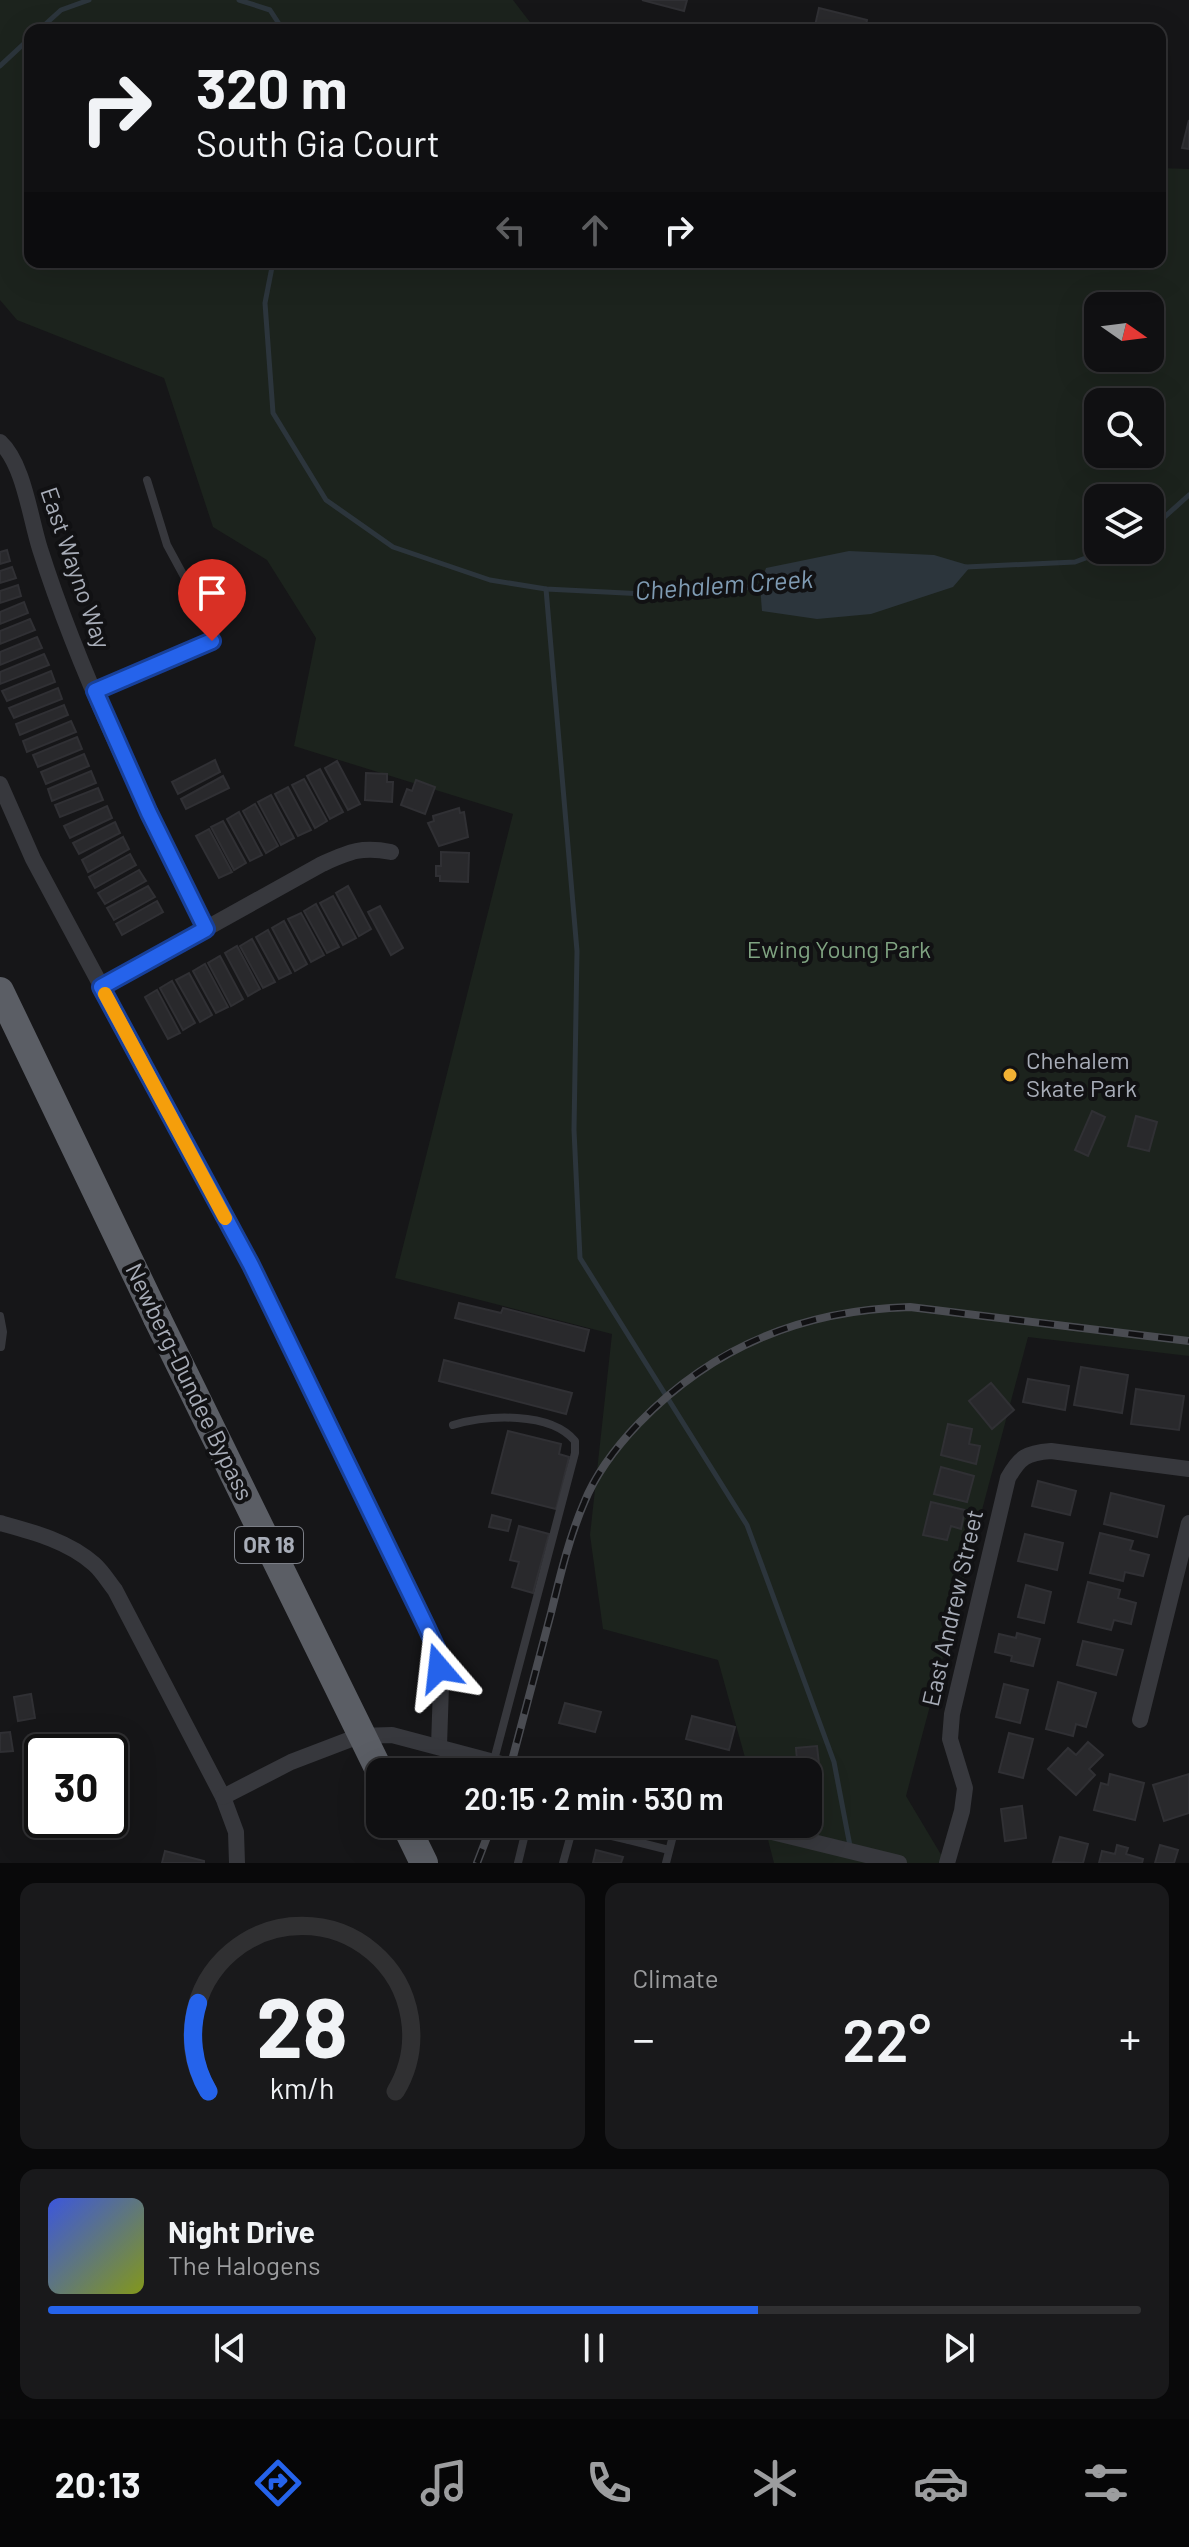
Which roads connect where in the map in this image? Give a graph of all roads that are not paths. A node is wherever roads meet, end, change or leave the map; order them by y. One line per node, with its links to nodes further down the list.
1 (0, 442): 4 (street, East Wayno Way)
2 (147, 480): 3 (lane)
3 (212, 641): 4 (street)
4 (95, 691): 7 (street, East Wayno Way)
5 (0, 784): 8 (street)
6 (391, 852): 7 (street)
7 (206, 929): 8 (street)
8 (101, 987): 17 (street)
9 (0, 991): 18 (highway, Newberg-Dundee Bypass / OR 18, bridge)
10 (0, 1316): 11 (lane)
11 (1, 1347)
12 (453, 1425): 20 (lane)
13 (1189, 1469): 36 (street, East Andrew Street)
14 (0, 1523): 21 (street)
15 (1189, 1523): 16 (street)
16 (1140, 1720)
17 (439, 1746): 19 (street); 21 (street)
18 (373, 1758)
19 (486, 1758)
20 (495, 1758)
21 (223, 1797): 30 (street)
22 (412, 1838): 31 (highway)
23 (524, 1838): 32 (lane)
24 (567, 1838): 33 (lane)
25 (620, 1838): 28 (lane)
26 (672, 1838): 29 (lane)
27 (797, 1838): 35 (street)
28 (629, 1840): 29 (lane)
29 (669, 1850): 34 (lane)
30 (237, 1863)
31 (424, 1863)
32 (518, 1863)
33 (563, 1863)
34 (666, 1863)
35 (899, 1863)
36 (947, 1863)

